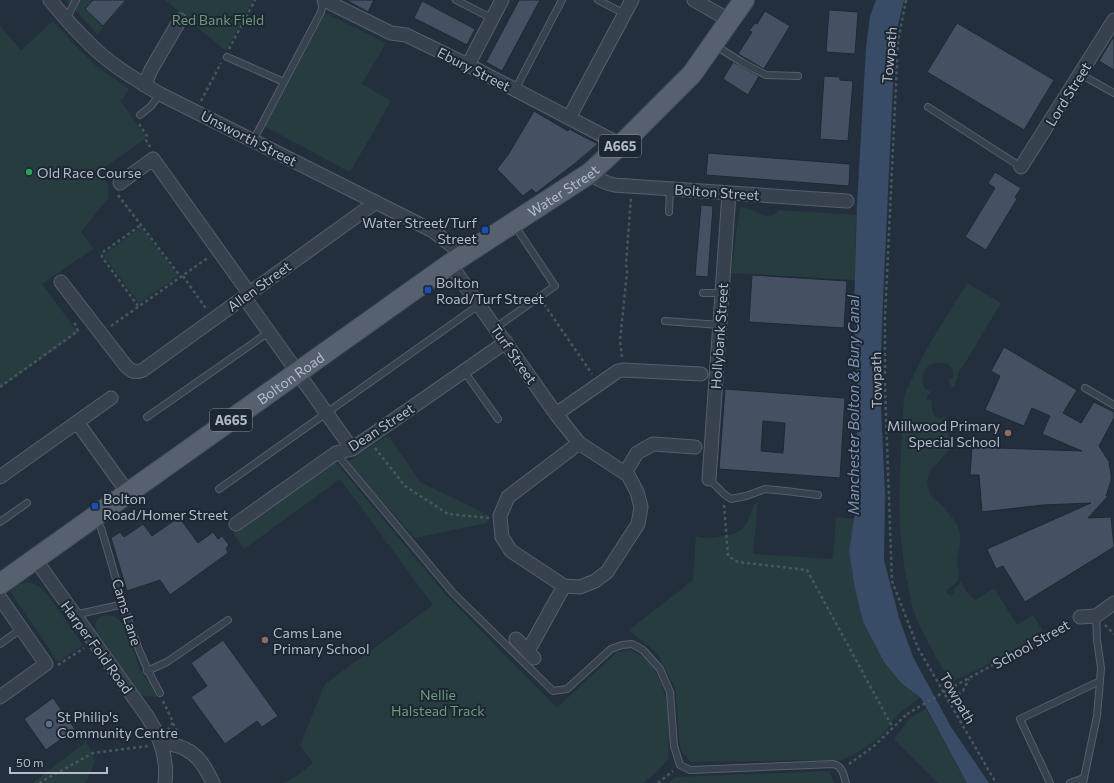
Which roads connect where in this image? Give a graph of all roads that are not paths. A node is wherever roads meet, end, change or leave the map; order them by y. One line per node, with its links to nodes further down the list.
1 (50, 0): 12 (street, Unsworth Street)
2 (76, 0): 12 (lane)
3 (323, 0): 19 (street, Ebury Street); 22 (lane)
4 (456, 0): 13 (lane)
5 (502, 0): 13 (street)
6 (562, 0): 24 (lane)
7 (598, 0): 11 (lane)
8 (632, 0): 11 (street)
9 (694, 0): 15 (street)
10 (744, 0): 15 (main road, Water Street / A665)
11 (624, 14): 29 (street)
12 (66, 19): 23 (street, Unsworth Street)
13 (493, 19): 19 (street)
14 (180, 20): 23 (street)
15 (729, 20): 17 (main road, Water Street / A665)
16 (1112, 29): 20 (street, Lord Street)
17 (713, 44): 21 (lane); 31 (main road, Water Street / A665)
18 (226, 57): 22 (lane)
19 (468, 65): 24 (street, Ebury Street)
20 (1080, 74): 25 (lane); 32 (street, Lord Street)
21 (798, 76)
22 (284, 82): 30 (lane)
23 (144, 84): 26 (street, Unsworth Street)
24 (515, 90): 29 (street, Ebury Street)
25 (1114, 93)
26 (160, 94): 28 (lane); 30 (street, Unsworth Street)
27 (928, 107): 32 (lane)
28 (140, 115)
29 (569, 118): 31 (street, Ebury Street)
30 (253, 140): 38 (street, Unsworth Street)
31 (621, 145): 33 (main road, Water Street / A665)
32 (1021, 167)
33 (590, 173): 35 (street, Bolton Street); 40 (main road, Water Street / A665)
34 (120, 183): 45 (street)
35 (670, 190): 36 (street, Bolton Street); 39 (lane)
36 (729, 193): 37 (street, Bolton Street); 44 (street, Hollybank Street)
37 (847, 201)
38 (376, 202): 41 (street, Unsworth Street); 45 (street, Allen Street)
39 (669, 212)
40 (513, 223): 41 (main road, Water Street / A665); 49 (lane)
41 (456, 260): 46 (street, Turf Street); 52 (main road, Bolton Road / A665)
42 (63, 290): 45 (street, Allen Street)
43 (703, 293): 44 (lane)
44 (722, 293): 48 (street, Hollybank Street)
45 (246, 295): 50 (street)
46 (479, 304): 49 (street, Turf Street); 58 (lane)
47 (665, 321): 48 (lane)
48 (720, 325): 69 (street, Hollybank Street)
49 (495, 328): 51 (street, Turf Street)
50 (269, 332): 52 (street); 60 (lane)
51 (506, 342): 53 (street, Dean Street); 59 (street, Turf Street)
52 (298, 372): 58 (street); 71 (main road, Bolton Road / A665)
53 (464, 372): 61 (lane); 65 (street, Dean Street)
54 (701, 374): 59 (street)
55 (1085, 388): 57 (lane)
56 (111, 398): 62 (street)
57 (1114, 405)
58 (326, 413): 65 (street); 70 (lane)
59 (556, 414): 63 (street, Turf Street)
60 (147, 417)
61 (498, 419)
62 (77, 422): 68 (street); 71 (street)
63 (579, 443): 67 (street); 79 (street)
64 (696, 447): 67 (street)
65 (352, 449): 66 (street, Dean Street)
66 (336, 452): 75 (street, Dean Street); 98 (lane)
67 (625, 473): 79 (street)
68 (0, 477)
69 (709, 479): 72 (lane)
70 (219, 489)
71 (128, 493): 77 (main road, Bolton Road / A665)
72 (818, 495)
73 (27, 503): 74 (lane)
74 (0, 522)
75 (236, 524)
76 (101, 528): 82 (lane, Cams Lane)
77 (35, 559): 78 (main road, Bolton Road / A665); 83 (street, Harper Fold Road)
78 (0, 584)
79 (564, 586): 88 (street)
80 (0, 598): 87 (street)
81 (1114, 603): 84 (street)
82 (124, 604): 83 (lane); 90 (lane, Cams Lane)
83 (74, 616): 94 (street, Harper Fold Road)
84 (1096, 616): 85 (street, School Street); 91 (lane)
85 (1080, 617)
86 (228, 620): 90 (lane)
87 (21, 629): 89 (lane); 93 (street)
88 (516, 639)
89 (0, 644)
90 (147, 671): 92 (lane, Cams Lane)
91 (1100, 681): 95 (lane); 99 (lane)
92 (160, 693)
93 (0, 697)
94 (161, 743): 96 (street, Harper Fold Road); 97 (street)
95 (1084, 780): 100 (lane)
96 (165, 783)
97 (213, 783)
98 (846, 783)
99 (1050, 783)
100 (1070, 783)

